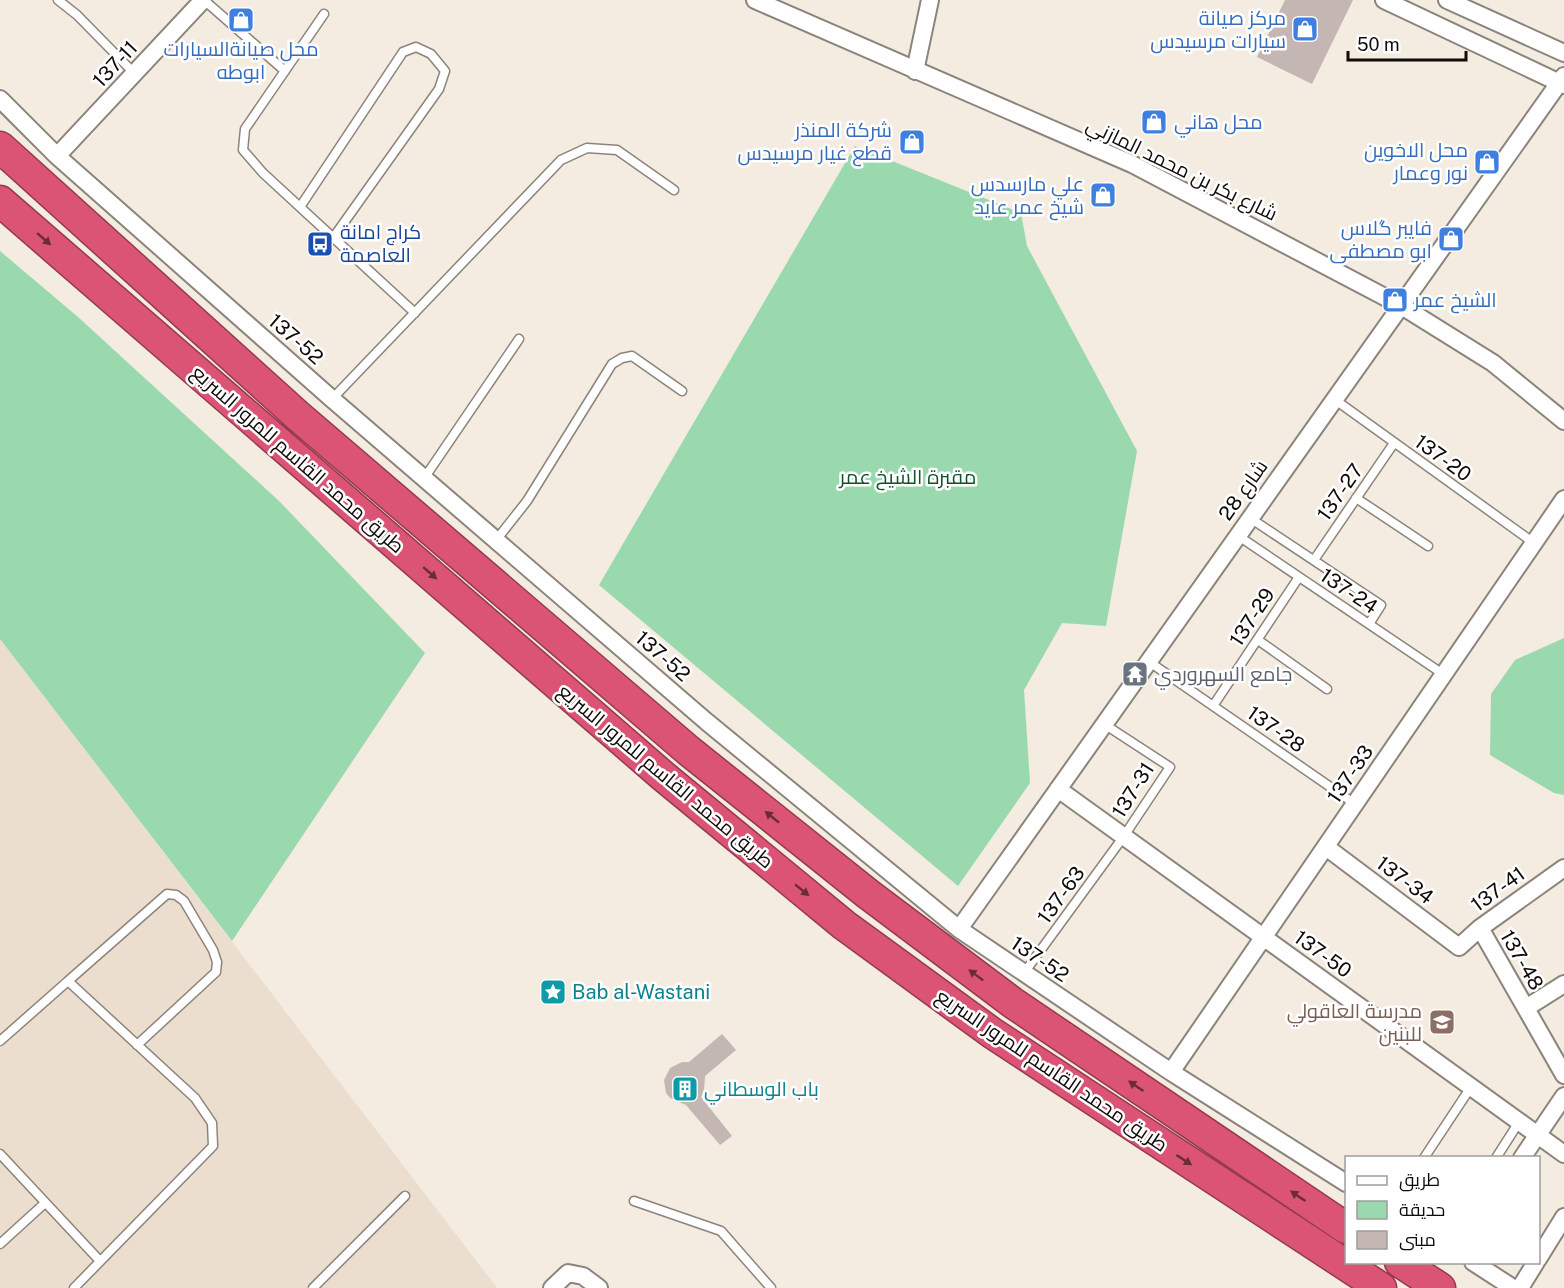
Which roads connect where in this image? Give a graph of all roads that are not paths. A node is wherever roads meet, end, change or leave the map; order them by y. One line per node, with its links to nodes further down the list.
1 (58, 0): 11 (lane)
2 (203, 0): 9 (lane); 11 (street, 137-11)
3 (755, 0): 10 (street, شارع بكر بن محمد المازني)
4 (930, 0): 10 (street)
5 (1384, 0): 12 (street)
6 (1447, 0): 8 (street)
7 (324, 14): 9 (lane)
8 (1564, 53)
9 (285, 71): 18 (lane)
10 (915, 71): 20 (street, شارع بكر بن محمد المازني)
11 (134, 74): 15 (street, 137-11)
12 (1563, 82): 20 (street, شارع 28)
13 (0, 99): 15 (street, 137-52)
14 (0, 147): 76 (highway, طريق محمد القاسم للمرور السريع, one-way to 14)
15 (57, 156): 24 (street, 137-52)
16 (674, 190): 21 (lane)
17 (0, 201): 88 (highway, طريق محمد القاسم للمرور السريع, one-way to 88)
18 (300, 207): 19 (lane); 19 (lane)
19 (333, 238): 21 (lane)
20 (1400, 305): 25 (street, شارع 28); 26 (street, شارع بكر بن محمد المازني)
21 (415, 313): 24 (lane)
22 (519, 339): 28 (lane)
23 (682, 391): 33 (lane)
24 (332, 399): 28 (street, 137-52)
25 (1334, 399): 27 (lane, 137-20); 31 (street, شارع 28)
26 (1564, 421)
27 (1394, 443): 29 (lane, 137-27); 34 (lane, 137-20)
28 (425, 477): 33 (street, 137-52)
29 (1356, 498): 35 (lane); 36 (lane, 137-27)
30 (1564, 499): 34 (street, 137-33)
31 (1250, 518): 32 (street, شارع 28); 36 (lane)
32 (1237, 535): 37 (lane, 137-24); 40 (street, شارع 28)
33 (496, 539): 51 (street, 137-52)
34 (1534, 543): 41 (street, 137-33)
35 (1428, 546)
36 (1314, 560): 38 (lane)
37 (1299, 577): 38 (lane, 137-24); 39 (lane, 137-29)
38 (1369, 624): 41 (lane, 137-24)
39 (1258, 640): 42 (lane); 43 (lane, 137-29)
40 (1148, 661): 43 (lane, 137-28); 44 (street, شارع 28)
41 (1443, 674): 46 (street, 137-33)
42 (1328, 689)
43 (1213, 706): 46 (lane, 137-28)
44 (1104, 724): 45 (street, شارع 28); 47 (lane, 137-31)
45 (1058, 789): 47 (street, 137-50); 51 (street, شارع 28)
46 (1355, 804): 48 (street, 137-33)
47 (1124, 836): 52 (street, 137-50); 54 (lane, 137-63)
48 (1326, 847): 52 (street, 137-33); 53 (street, 137-34)
49 (1564, 868): 50 (street, 137-41)
50 (1480, 928): 53 (street, 137-41); 57 (street, 137-48)
51 (959, 929): 54 (street, 137-52)
52 (1264, 937): 60 (street, 137-33); 62 (street, 137-50)
53 (1459, 947)
54 (1024, 973): 60 (street, 137-52)
55 (68, 981): 58 (lane); 59 (lane); 59 (lane)
56 (1564, 984): 57 (street)
57 (1526, 1008): 61 (street, 137-48)
58 (0, 1041)
59 (137, 1045): 79 (lane)
60 (1171, 1072): 71 (street, 137-52)
61 (1564, 1075)
62 (1471, 1087): 64 (street, 137-50); 68 (lane)
63 (1564, 1096): 65 (street)
64 (1519, 1122): 65 (street, 137-50); 69 (lane)
65 (1537, 1135): 67 (street, 137-50); 70 (street)
66 (0, 1154): 74 (lane)
67 (1564, 1154)
68 (1425, 1156)
69 (1497, 1156)
70 (1523, 1156)
71 (1345, 1182)
72 (405, 1196): 84 (lane)
73 (634, 1201): 87 (lane)
74 (45, 1203): 77 (lane); 79 (lane)
75 (1564, 1217): 78 (street)
76 (1345, 1227)
77 (0, 1244)
78 (1540, 1256)
79 (100, 1261): 83 (lane)
80 (1402, 1264): 89 (highway)
81 (1475, 1264): 90 (street)
82 (1535, 1264): 91 (street)
83 (74, 1288)
84 (313, 1288)
85 (552, 1288): 86 (street)
86 (599, 1288)
87 (771, 1288)
88 (1381, 1288)
89 (1440, 1288)
90 (1513, 1288)
91 (1520, 1288)

